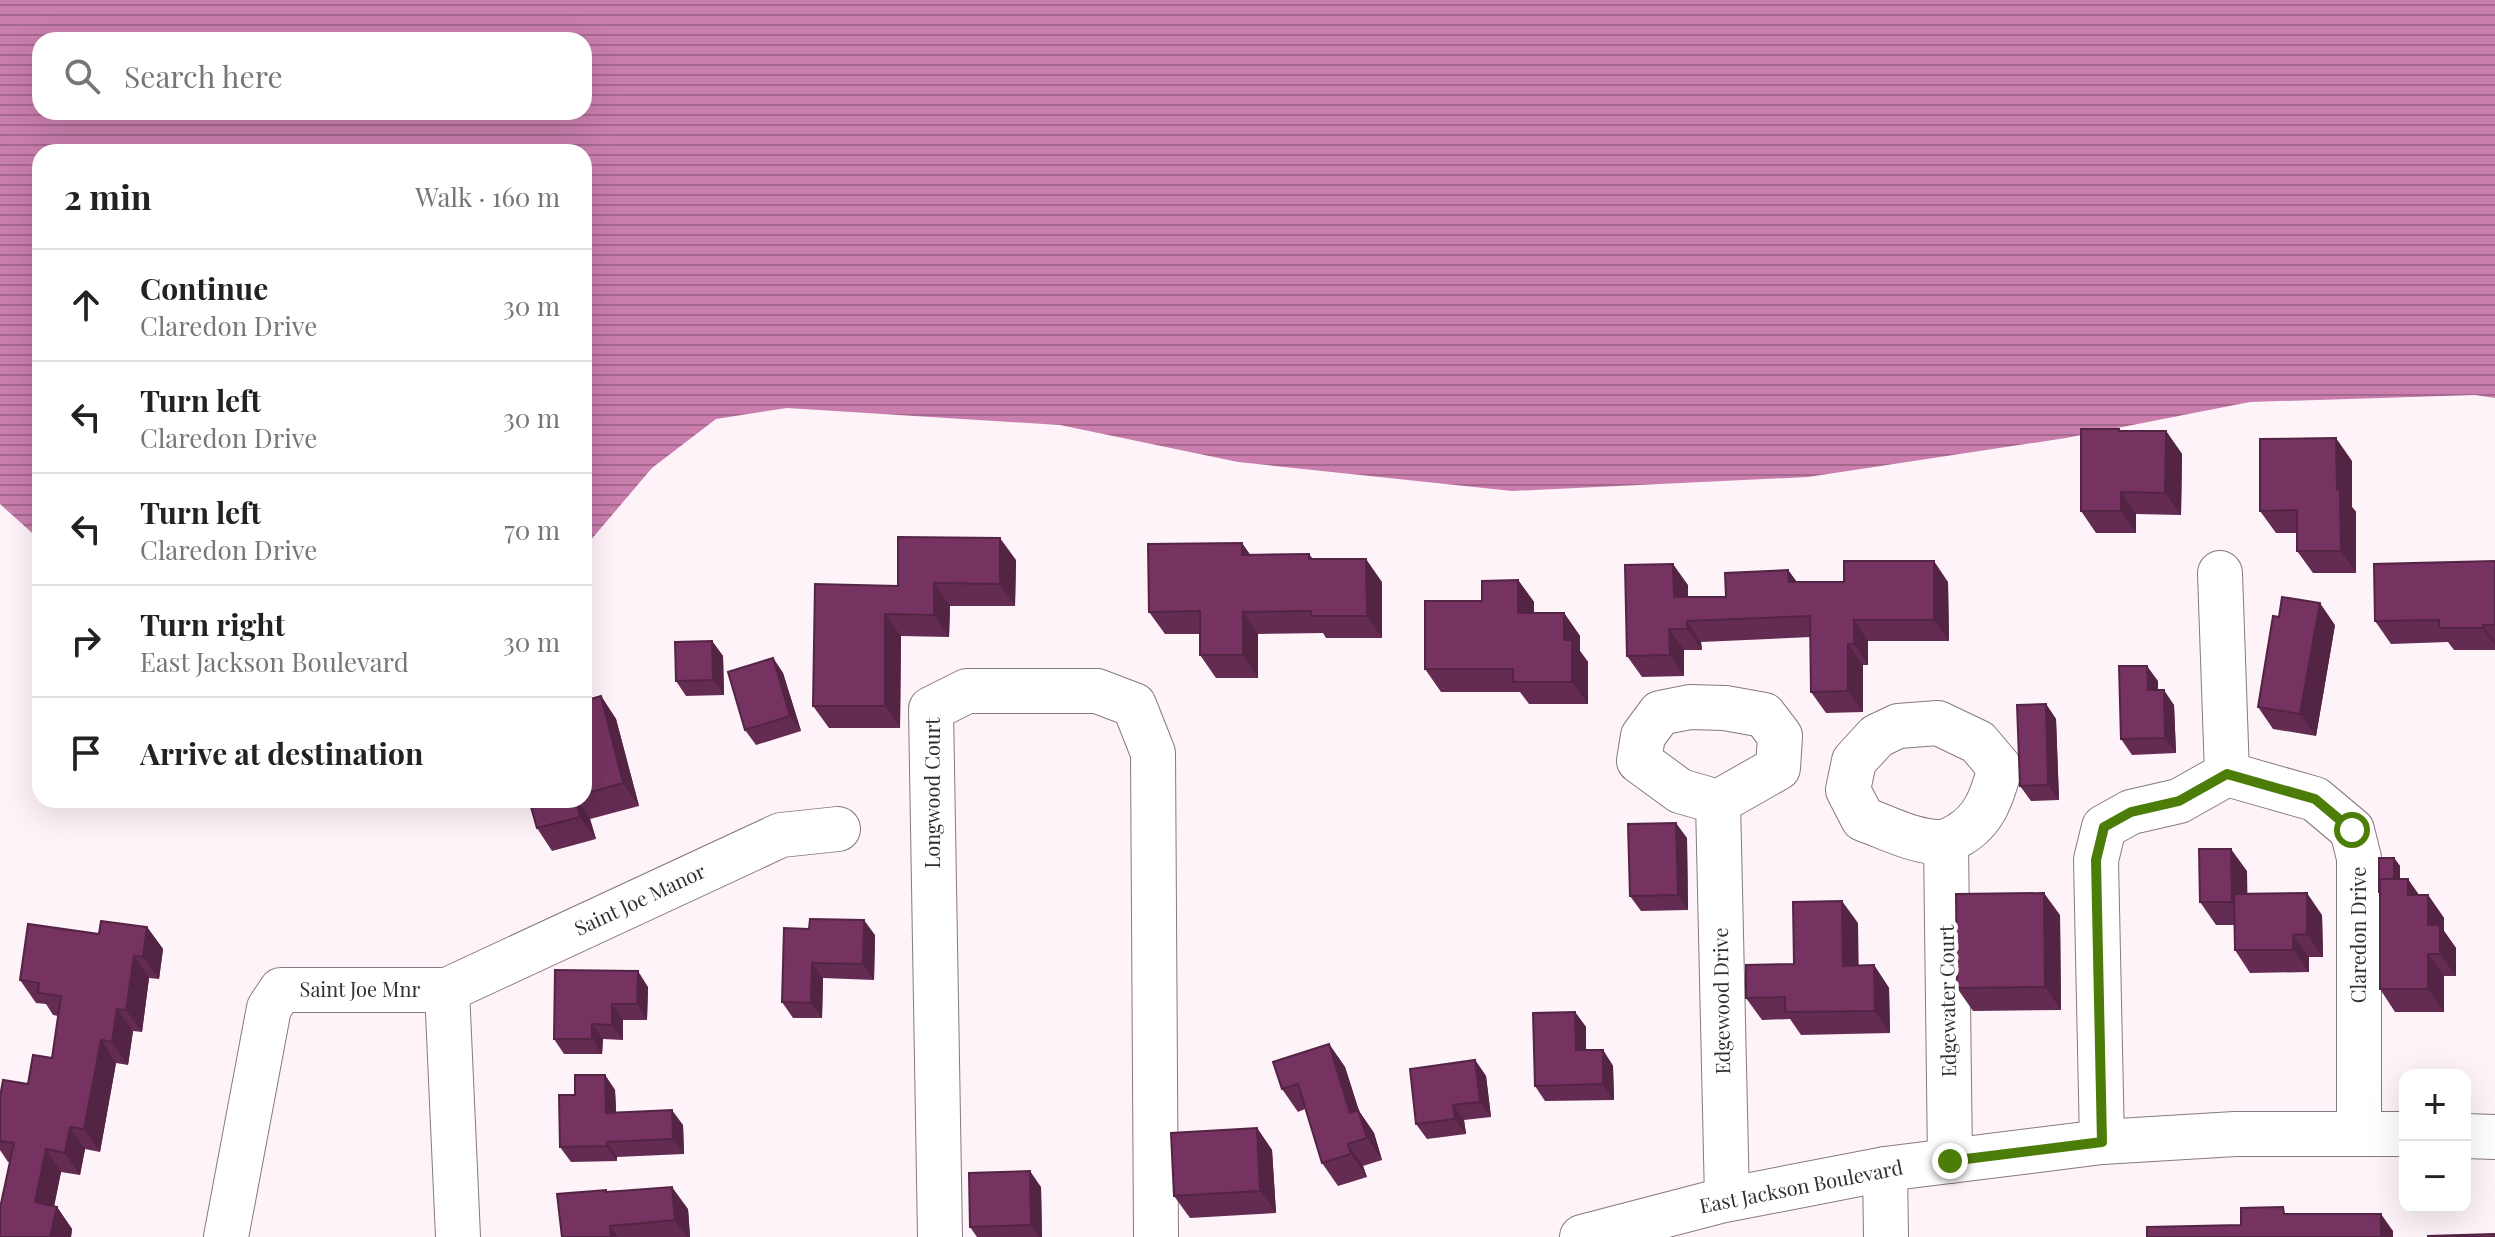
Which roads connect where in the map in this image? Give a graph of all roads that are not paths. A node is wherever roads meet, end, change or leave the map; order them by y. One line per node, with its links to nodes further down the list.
1 (2220, 573): 2 (street)
2 (2227, 774): 7 (street, Claredon Drive); 11 (street)
3 (1718, 802): 14 (street, Edgewood Drive)
4 (838, 829): 6 (street, Saint Joe Manor)
5 (1946, 842): 12 (street, Edgewater Court)
6 (447, 990): 15 (street, Saint Joe Mnr); 16 (street, Saint Joe Mnr)
7 (2359, 1133): 8 (street, East Jackson Boulevard); 11 (street, East Jackson Boulevard)
8 (2399, 1134)
9 (2471, 1136): 10 (street)
10 (2495, 1137)
11 (2102, 1142): 12 (street, East Jackson Boulevard)
12 (1950, 1161): 13 (street, East Jackson Boulevard)
13 (1885, 1169): 14 (street, East Jackson Boulevard); 20 (street)
14 (1727, 1199): 19 (street, East Jackson Boulevard)
15 (226, 1237)
16 (458, 1237)
17 (940, 1237): 18 (street, Longwood Court)
18 (1156, 1237)
19 (1582, 1237)
20 (1886, 1237)

